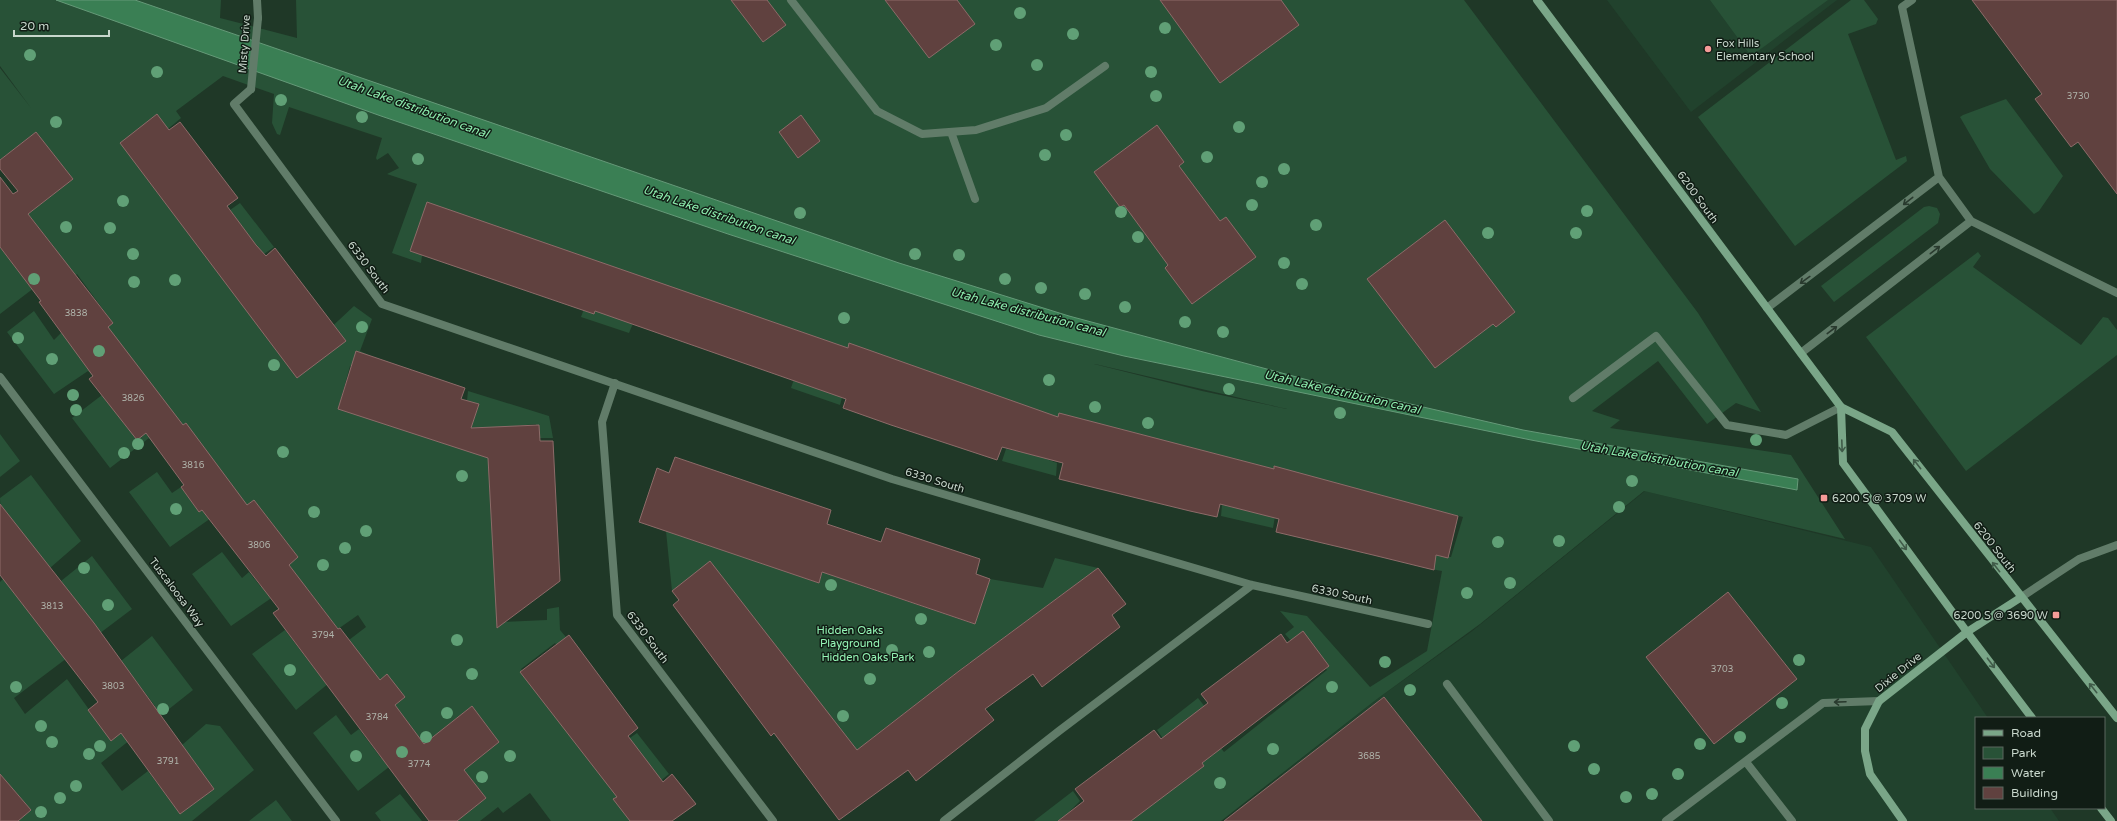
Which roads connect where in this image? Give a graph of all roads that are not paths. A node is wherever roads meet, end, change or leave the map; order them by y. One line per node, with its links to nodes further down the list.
1 (257, 0): 6 (street, Misty Drive)
2 (791, 0): 7 (street)
3 (1537, 0): 12 (main road, 6200 South)
4 (1912, 0): 8 (street)
5 (1105, 66): 7 (street)
6 (251, 89): 15 (street, 6330 South)
7 (951, 132): 9 (street)
8 (1939, 177): 10 (street); 12 (street, one-way to 12)
9 (975, 199)
10 (1971, 221): 11 (street); 13 (street, one-way to 10)
11 (2117, 293)
12 (1767, 308): 13 (main road, 6200 South)
13 (1801, 353): 17 (main road, 6200 South)
14 (0, 377): 29 (street, Tuscaloosa Way)
15 (615, 384): 19 (street, 6330 South); 30 (street, 6330 South)
16 (1573, 398): 17 (street)
17 (1841, 407): 20 (main road, 6200 South, one-way to 17); 22 (main road, one-way to 22)
18 (2117, 545): 20 (street)
19 (1252, 585): 21 (street, 6330 South); 31 (street)
20 (2020, 598): 22 (main road, Dixie Drive); 26 (main road, 6200 South, one-way to 20)
21 (1428, 624)
22 (1967, 632): 24 (main road, Dixie Drive); 25 (main road, one-way to 25)
23 (1448, 684): 32 (street)
24 (1879, 701): 27 (street, one-way to 27); 35 (main road, Dixie Drive)
25 (2031, 717)
26 (2117, 718)
27 (1746, 762): 33 (street); 34 (street)
28 (2102, 809): 36 (main road)
29 (336, 821)
30 (773, 821)
31 (944, 821)
32 (1549, 821)
33 (1666, 821)
34 (1792, 821)
35 (1903, 821)
36 (2111, 821)

